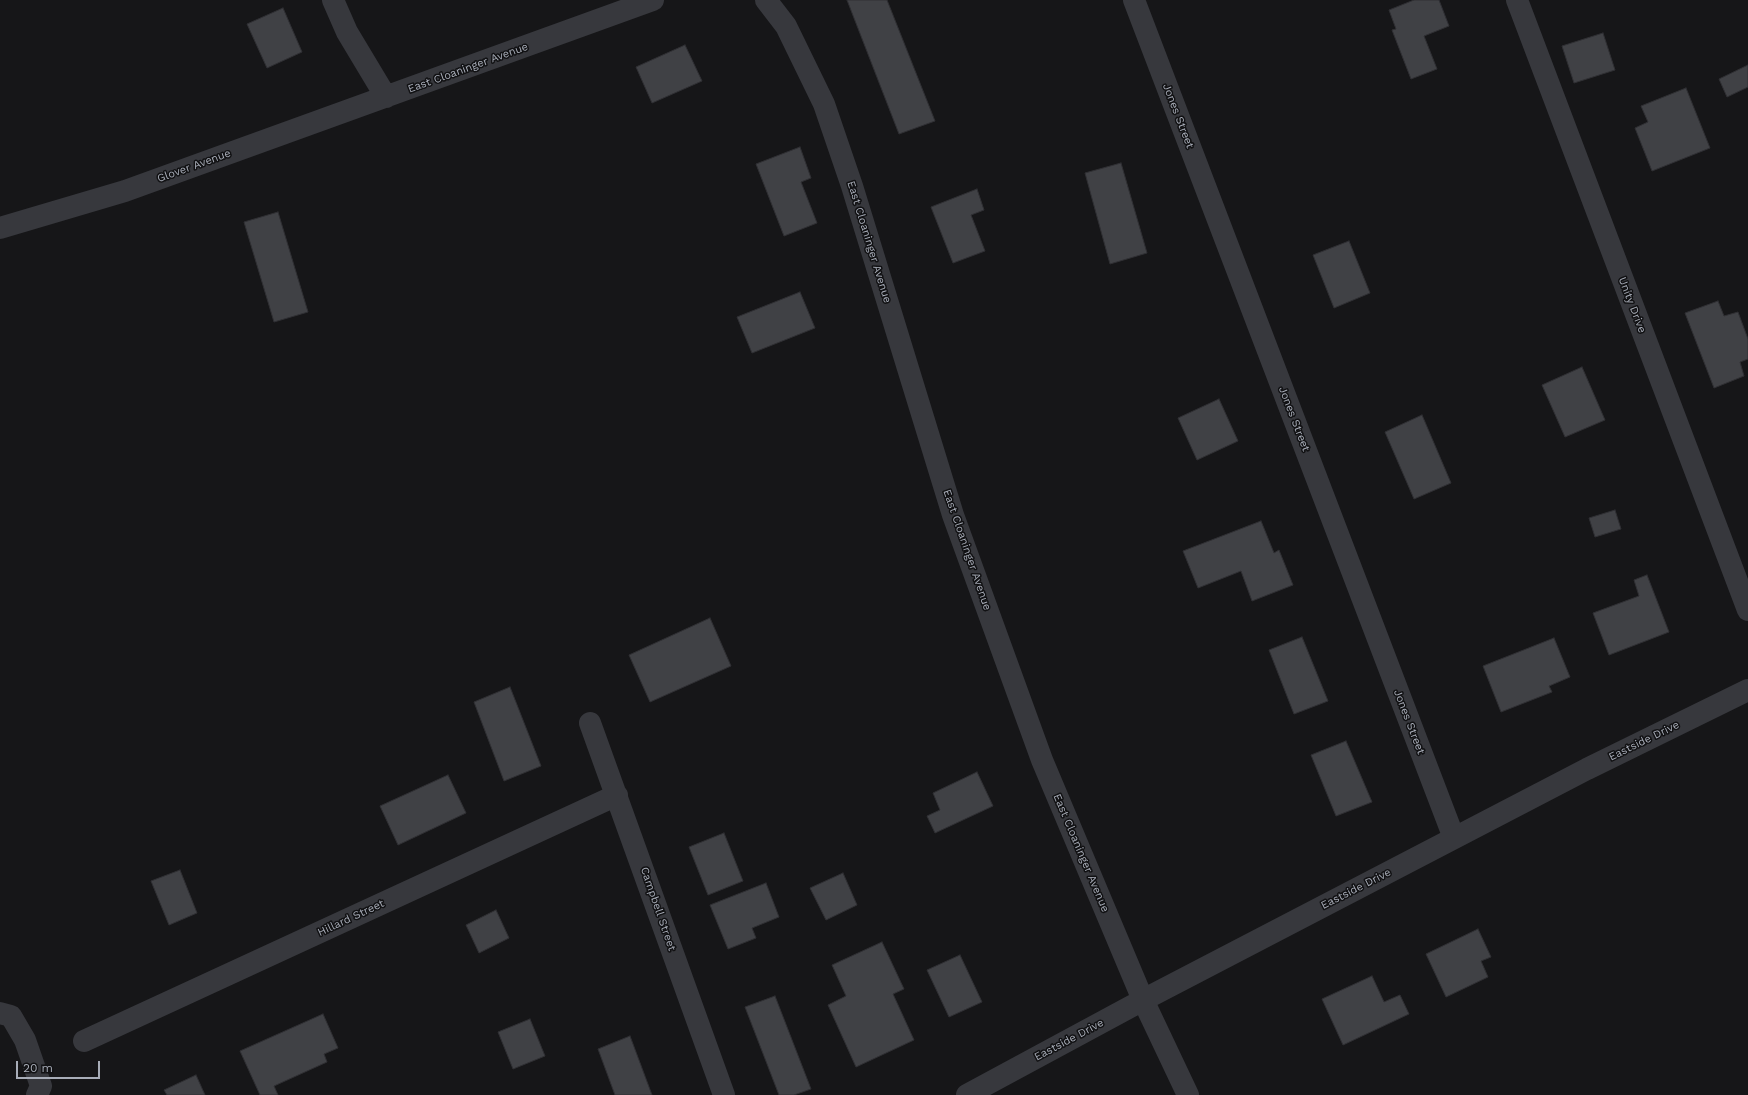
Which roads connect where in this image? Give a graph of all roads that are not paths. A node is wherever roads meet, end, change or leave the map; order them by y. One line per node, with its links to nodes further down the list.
1 (333, 0): 6 (street)
2 (653, 0): 6 (street, East Cloaninger Avenue)
3 (766, 0): 13 (street, East Cloaninger Avenue)
4 (1134, 0): 12 (street, Jones Street)
5 (1517, 0): 8 (street, Unity Drive)
6 (386, 97): 7 (street, Glover Avenue)
7 (0, 228)
8 (1748, 610)
9 (1748, 690): 12 (street, Eastside Drive)
10 (590, 723): 11 (street, Campbell Street)
11 (617, 795): 15 (street, Hillard Street); 17 (street, Campbell Street)
12 (1454, 838): 13 (street, Eastside Drive)
13 (1143, 1000): 18 (street, Eastside Drive); 19 (street, East Cloaninger Avenue)
14 (0, 1013): 16 (street)
15 (84, 1041)
16 (36, 1095)
17 (724, 1095)
18 (967, 1095)
19 (1188, 1095)

